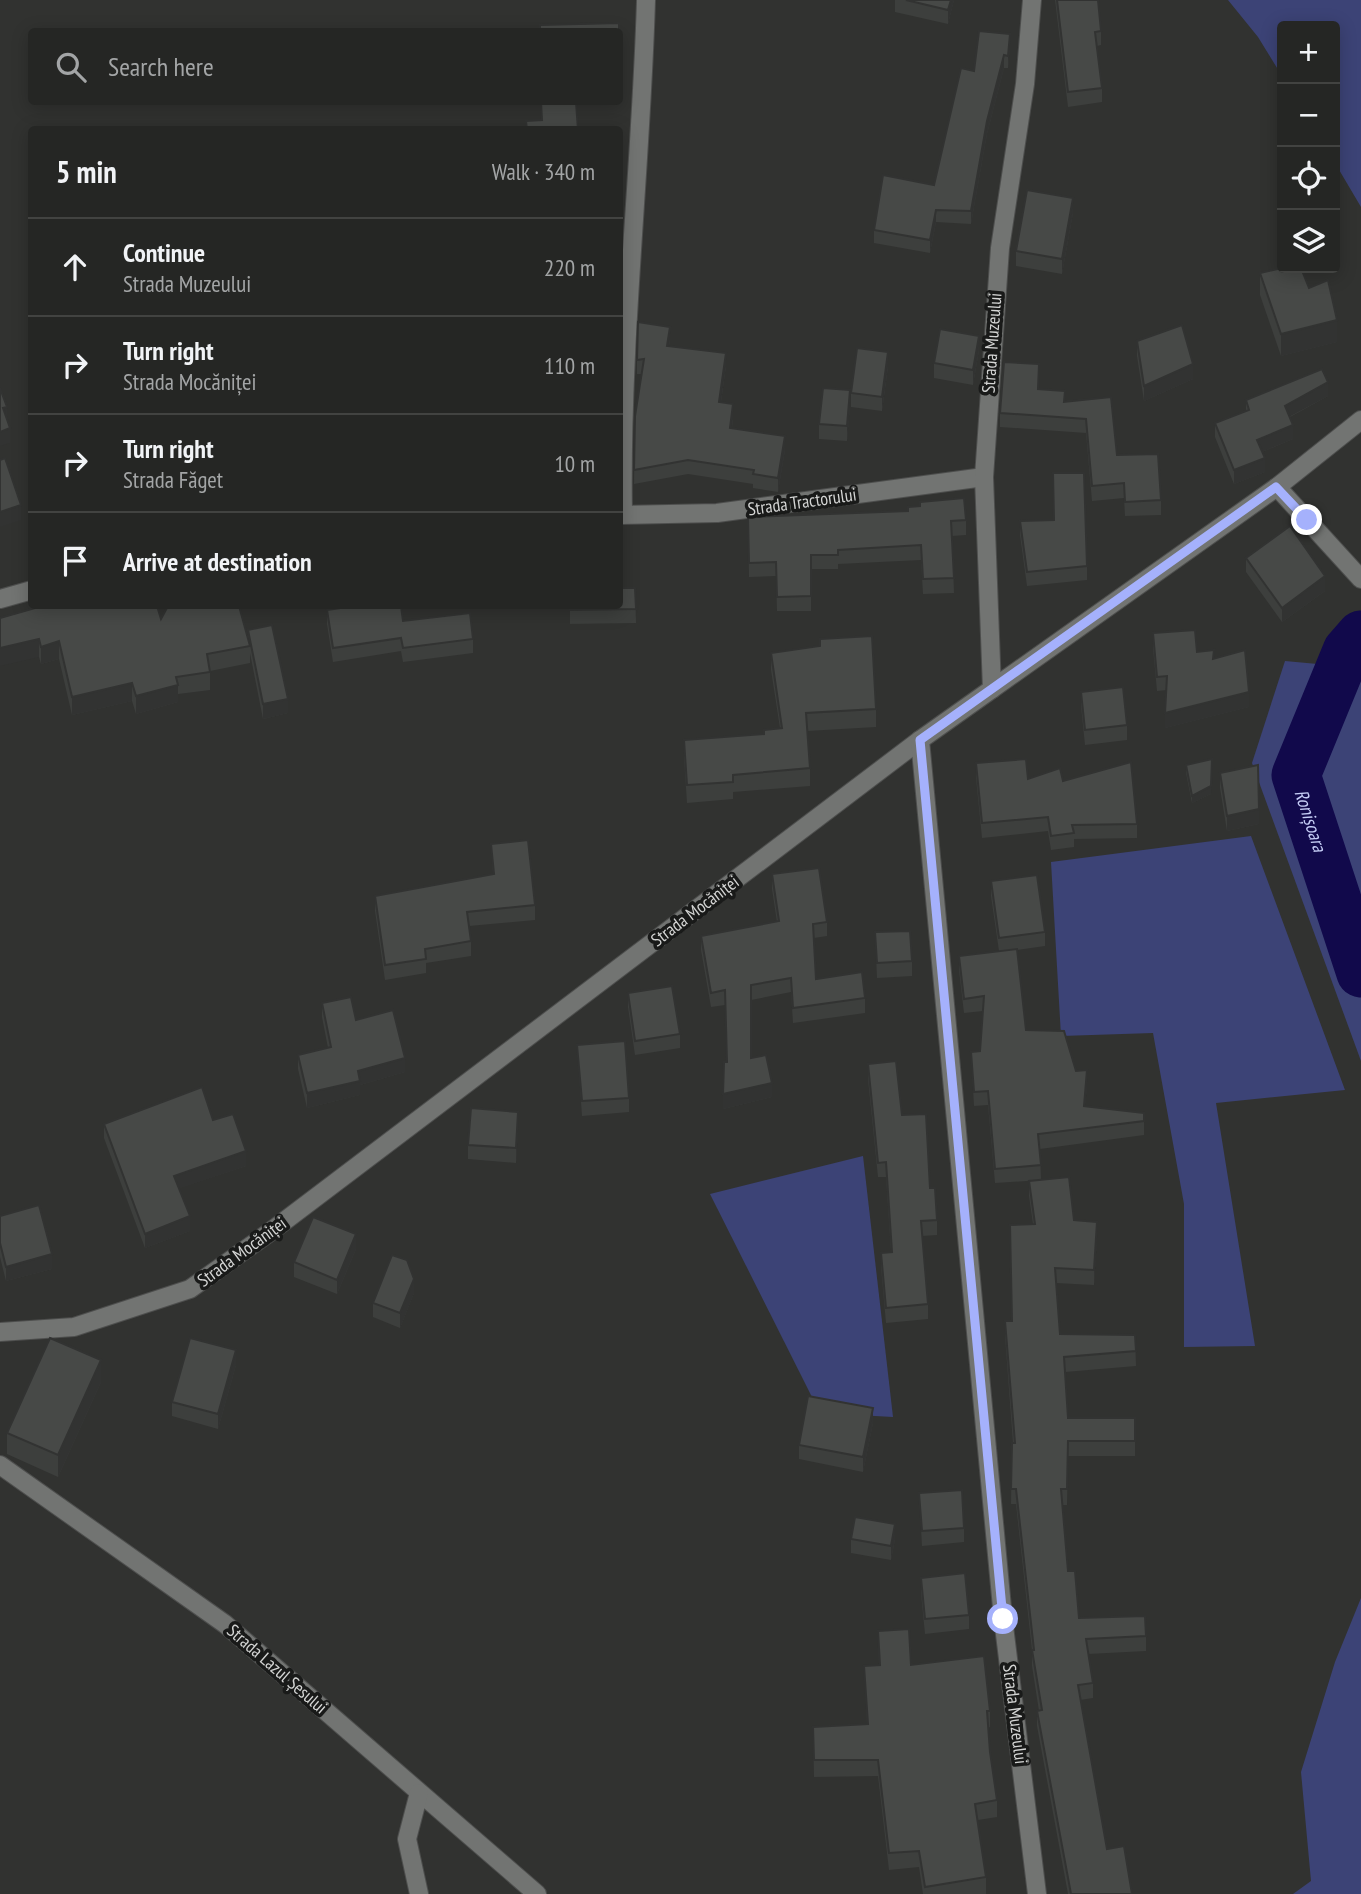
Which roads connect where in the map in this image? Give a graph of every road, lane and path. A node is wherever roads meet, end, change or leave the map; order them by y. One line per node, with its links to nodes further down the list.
1 (646, 0): 3 (street)
2 (1032, 0): 5 (street, Strada Muzeului)
3 (623, 386)
4 (1361, 420): 6 (street, Strada Mocăniței)
5 (984, 477): 7 (street, Strada Tractorului); 11 (street, Strada Muzeului)
6 (1276, 487): 8 (street); 11 (street, Strada Mocăniței)
7 (623, 515)
8 (1361, 578)
9 (28, 591): 10 (street)
10 (0, 599)
11 (992, 689): 12 (street, Strada Mocăniței)
12 (920, 740): 13 (street, Strada Mocăniței); 18 (street, Strada Muzeului)
13 (0, 1332)
14 (0, 1465): 15 (street, Strada Lazul Șesului)
15 (419, 1793): 16 (street); 17 (street, Strada Lazul Șesului)
16 (419, 1894)
17 (537, 1894)
18 (1037, 1894)

